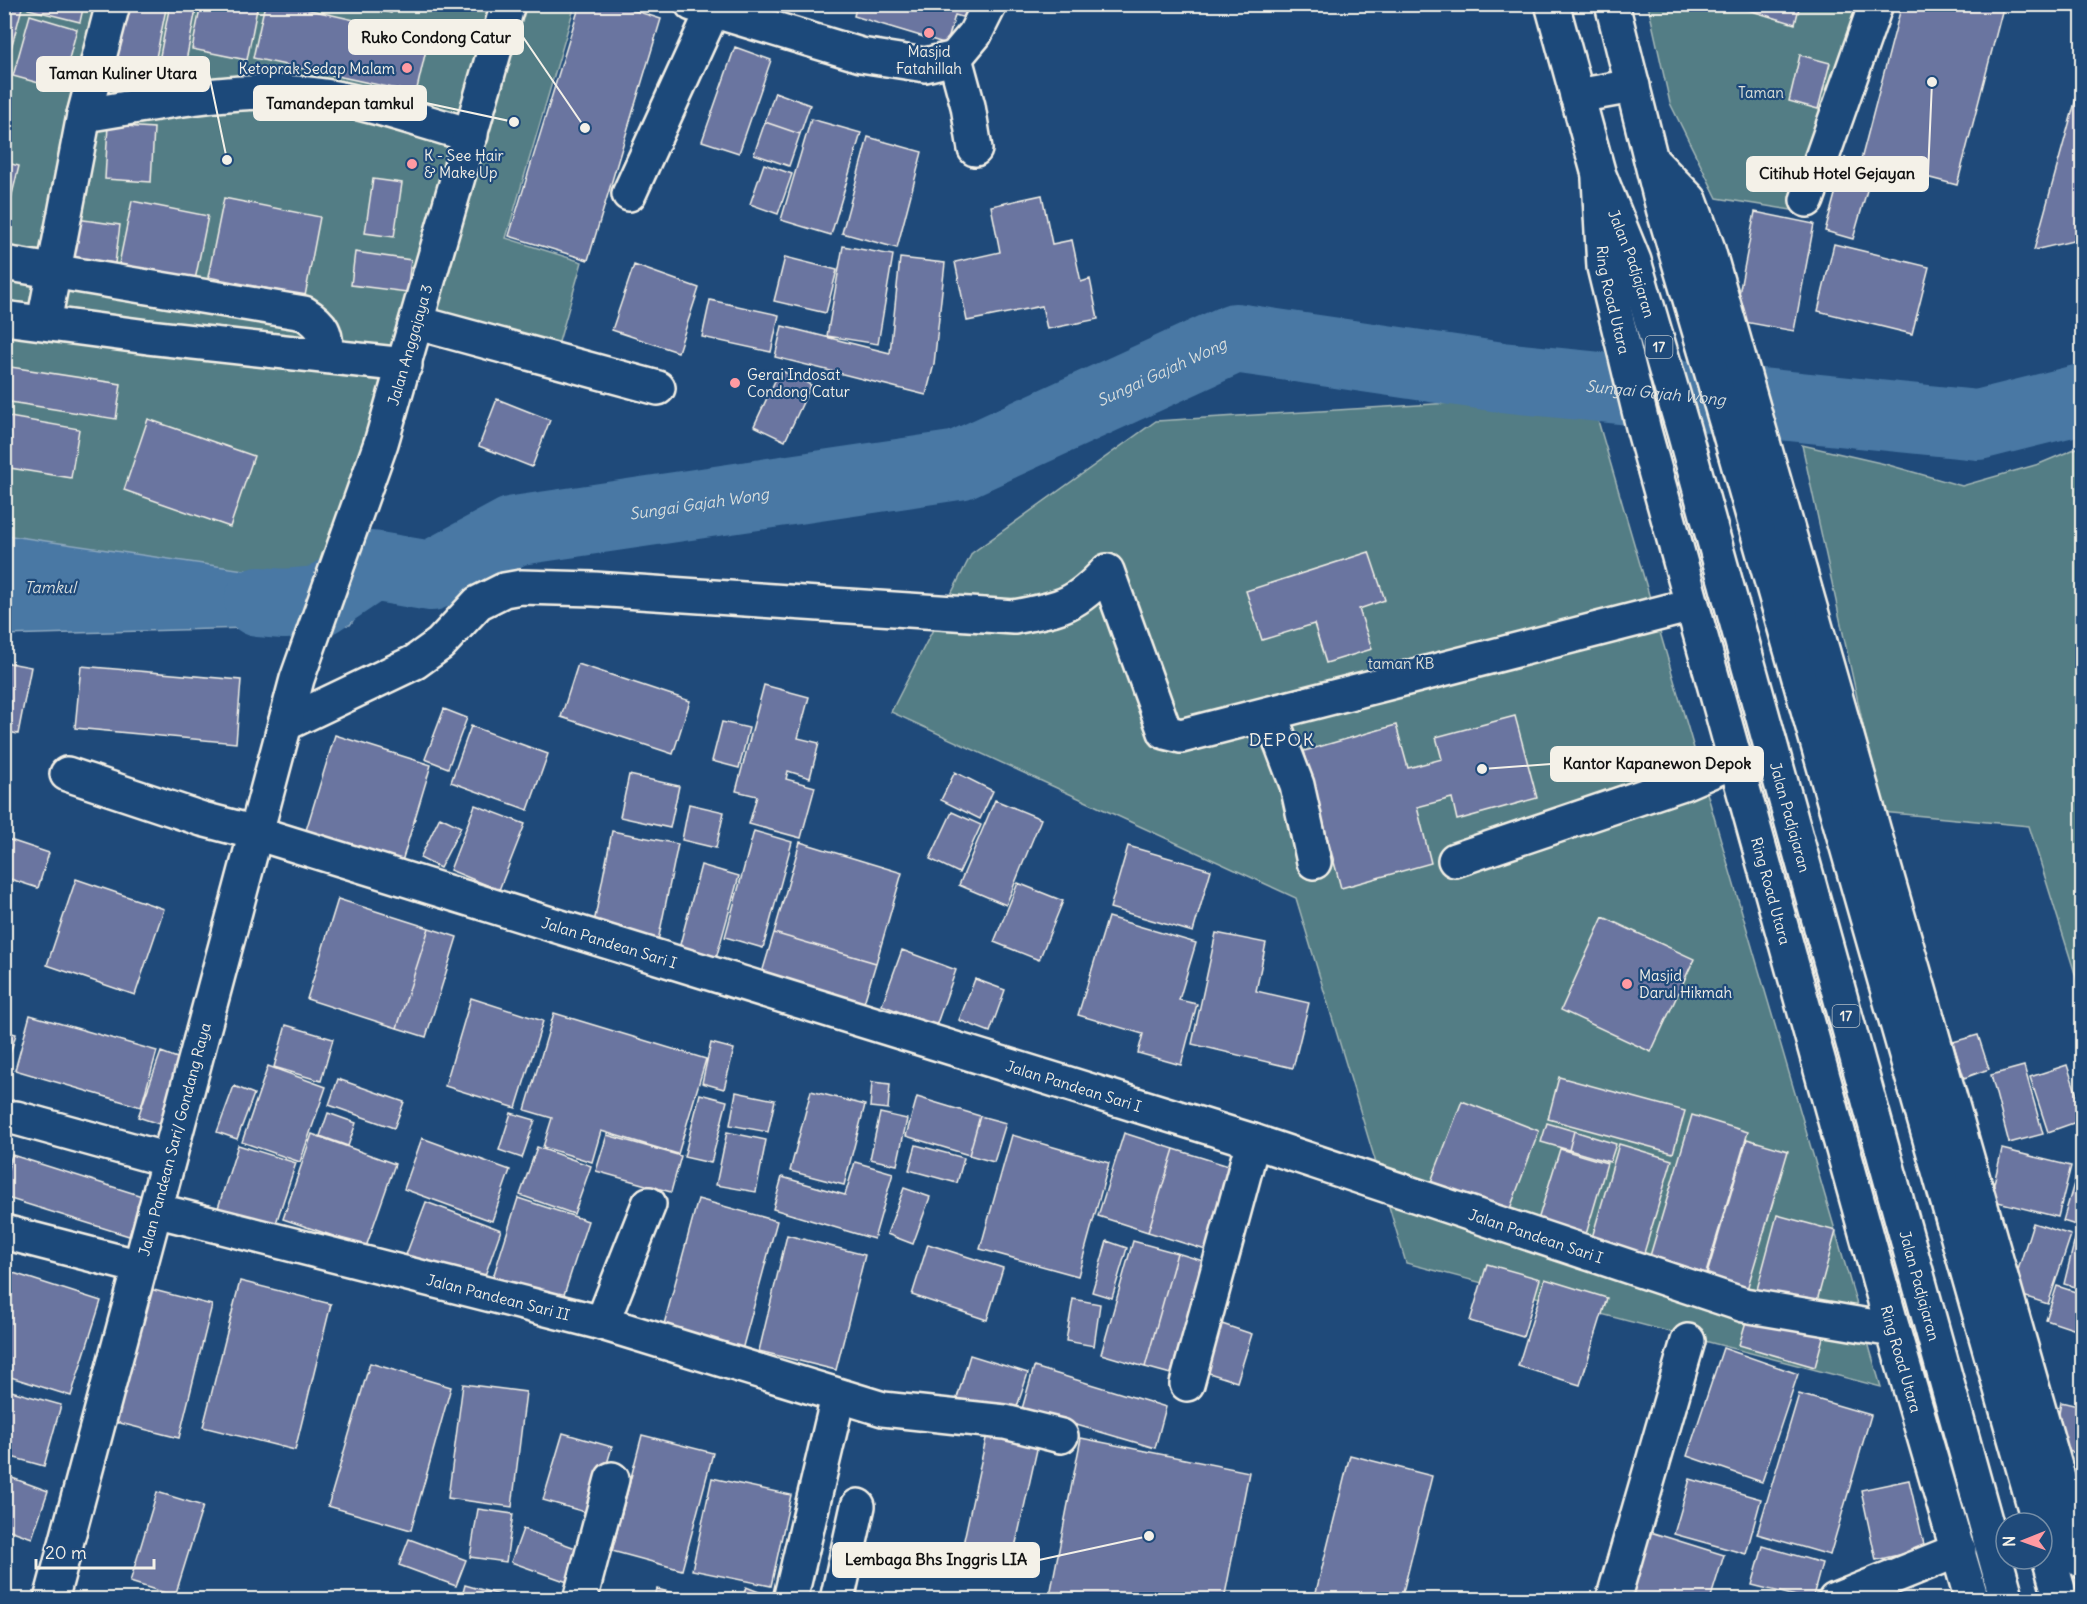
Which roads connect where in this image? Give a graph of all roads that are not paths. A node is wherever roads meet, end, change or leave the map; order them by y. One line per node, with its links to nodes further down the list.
1 (113, 4): 11 (main road)
2 (508, 4): 12 (main road, Jalan Anggajaya 3)
3 (990, 4): 8 (main road)
4 (1552, 4): 10 (main road, Jalan Padjajaran / 17)
5 (1612, 4): 9 (main road)
6 (1876, 4): 16 (main road)
7 (703, 7): 8 (main road); 15 (main road)
8 (956, 58): 13 (main road)
9 (1633, 86): 10 (main road); 14 (main road)
10 (1577, 96): 18 (main road, Jalan Padjajaran / 17)
11 (84, 115): 12 (main road); 19 (main road)
12 (471, 135): 22 (main road, Jalan Anggajaya 3)
13 (975, 150)
14 (1653, 162): 26 (main road); 26 (main road)
15 (629, 194)
16 (1807, 200)
17 (4, 263): 19 (main road)
18 (1619, 264): 27 (main road, Ring Road Utara); 62 (main road, Jalan Padjajaran / 17)
19 (54, 269): 21 (main road); 23 (main road)
20 (4, 318): 21 (main road)
21 (44, 322): 23 (main road)
22 (418, 323): 24 (main road, Jalan Anggajaya 3); 25 (main road)
23 (325, 355): 24 (main road)
24 (405, 365): 28 (main road, Jalan Anggajaya 3)
25 (658, 388)
26 (1743, 422): 51 (main road)
27 (1692, 605): 29 (main road); 31 (main road, Ring Road Utara)
28 (297, 679): 30 (main road, Jalan Pandean Sari/ Gondang Raya)
29 (1270, 714): 30 (main road); 35 (main road)
30 (285, 724): 33 (main road, Jalan Pandean Sari/ Gondang Raya)
31 (1734, 761): 34 (main road); 44 (main road, Ring Road Utara)
32 (67, 774): 33 (main road, Jalan Pandean Sari I)
33 (256, 833): 37 (main road, Jalan Pandean Sari I); 38 (main road, Jalan Pandean Sari/ Gondang Raya)
34 (1455, 860)
35 (1314, 862)
36 (16, 1118): 38 (main road)
37 (1253, 1141): 44 (main road, Jalan Pandean Sari I); 46 (main road)
38 (168, 1160): 40 (main road, Jalan Pandean Sari/ Gondang Raya)
39 (649, 1204): 43 (main road)
40 (155, 1210): 42 (main road, Jalan Pandean Sari/ Gondang Raya); 43 (main road, Jalan Pandean Sari II)
41 (4, 1232): 42 (main road)
42 (140, 1267): 55 (main road, Jalan Pandean Sari/ Gondang Raya)
43 (602, 1323): 47 (main road, Jalan Pandean Sari II)
44 (1893, 1330): 52 (main road, Ring Road Utara)
45 (1688, 1341): 59 (main road)
46 (1187, 1384)
47 (838, 1397): 48 (main road, Jalan Pandean Sari II); 57 (main road)
48 (1061, 1436)
49 (612, 1479): 56 (main road)
50 (858, 1506): 58 (main road)
51 (2062, 1510): 53 (main road)
52 (1959, 1550): 60 (main road); 61 (main road, Ring Road Utara)
53 (2082, 1561)
54 (2053, 1571): 63 (main road)
55 (51, 1599)
56 (580, 1599)
57 (790, 1599)
58 (837, 1599)
59 (1613, 1599)
60 (1835, 1599)
61 (1972, 1599)
62 (2007, 1599)
63 (2061, 1599)

